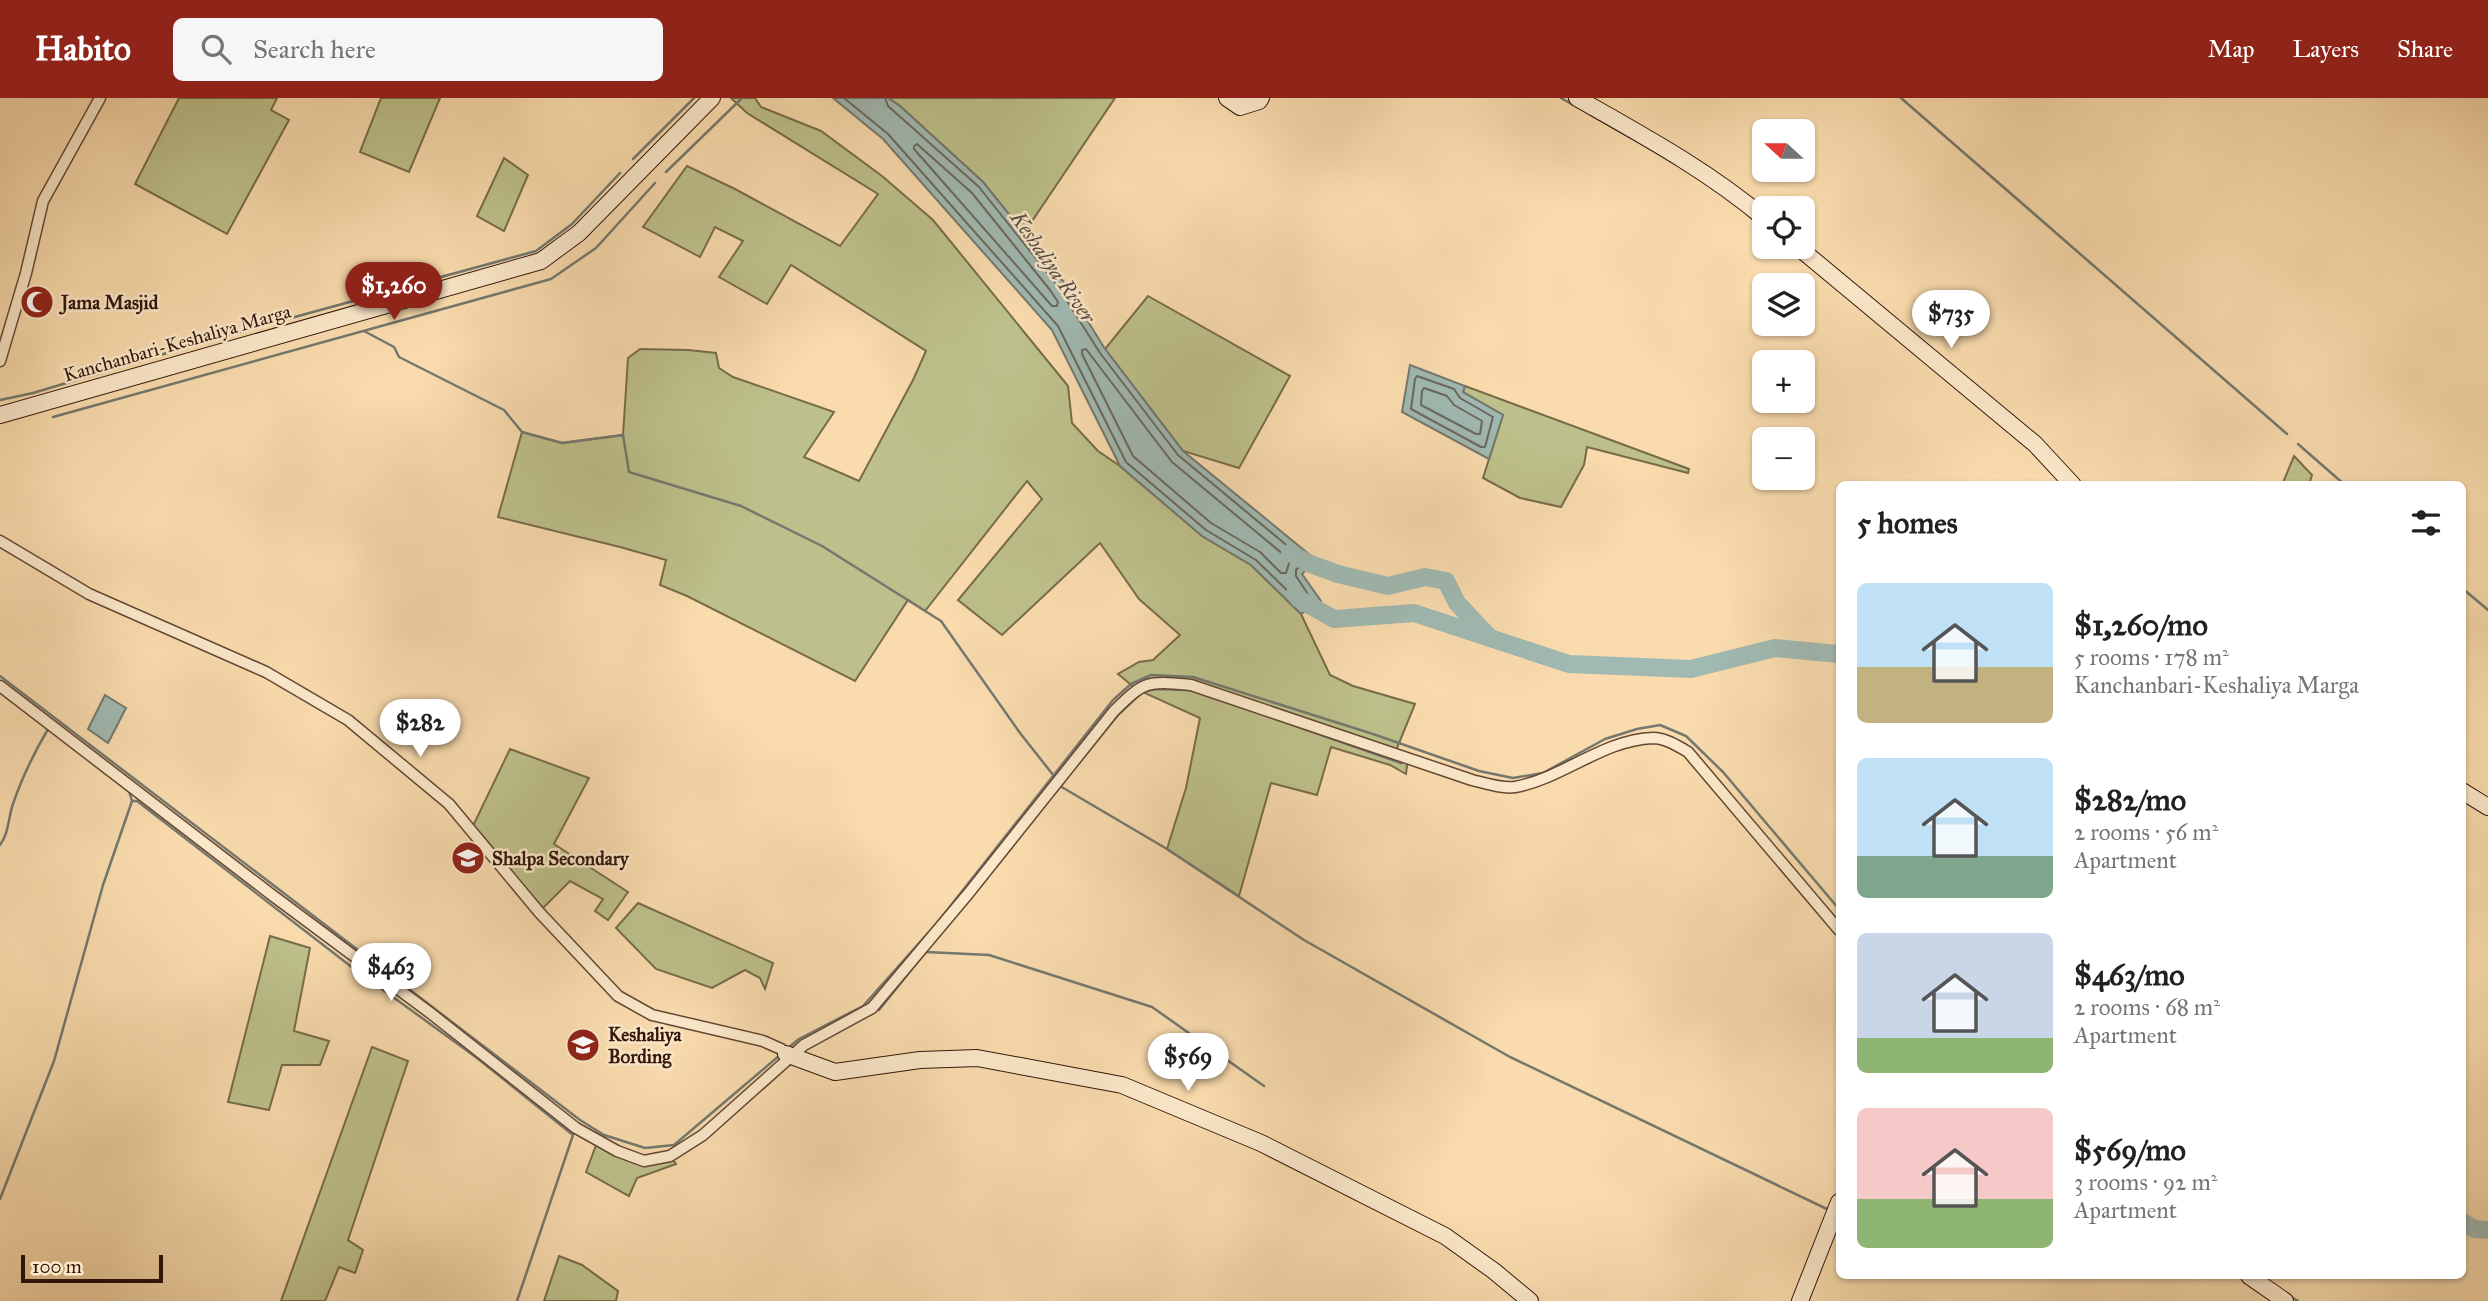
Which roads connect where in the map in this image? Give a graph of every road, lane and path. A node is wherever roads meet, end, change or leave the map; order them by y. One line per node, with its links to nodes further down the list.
1 (100, 98): 8 (street)
2 (712, 98): 9 (street, Kanchanbari-Keshaliya Marga)
3 (1227, 98): 4 (street)
4 (1261, 98)
5 (1577, 98): 6 (street)
6 (1752, 208)
7 (1812, 259): 10 (street)
8 (0, 361)
9 (0, 415)
10 (2069, 481)
11 (0, 541): 16 (street)
12 (0, 686): 16 (street)
13 (2466, 793): 14 (street)
14 (2488, 807)
15 (1836, 926): 16 (street)
16 (786, 1053): 19 (street)
17 (1836, 1210): 20 (street)
18 (2253, 1279): 21 (street)
19 (1530, 1301)
20 (1800, 1301)
21 (2285, 1301)

